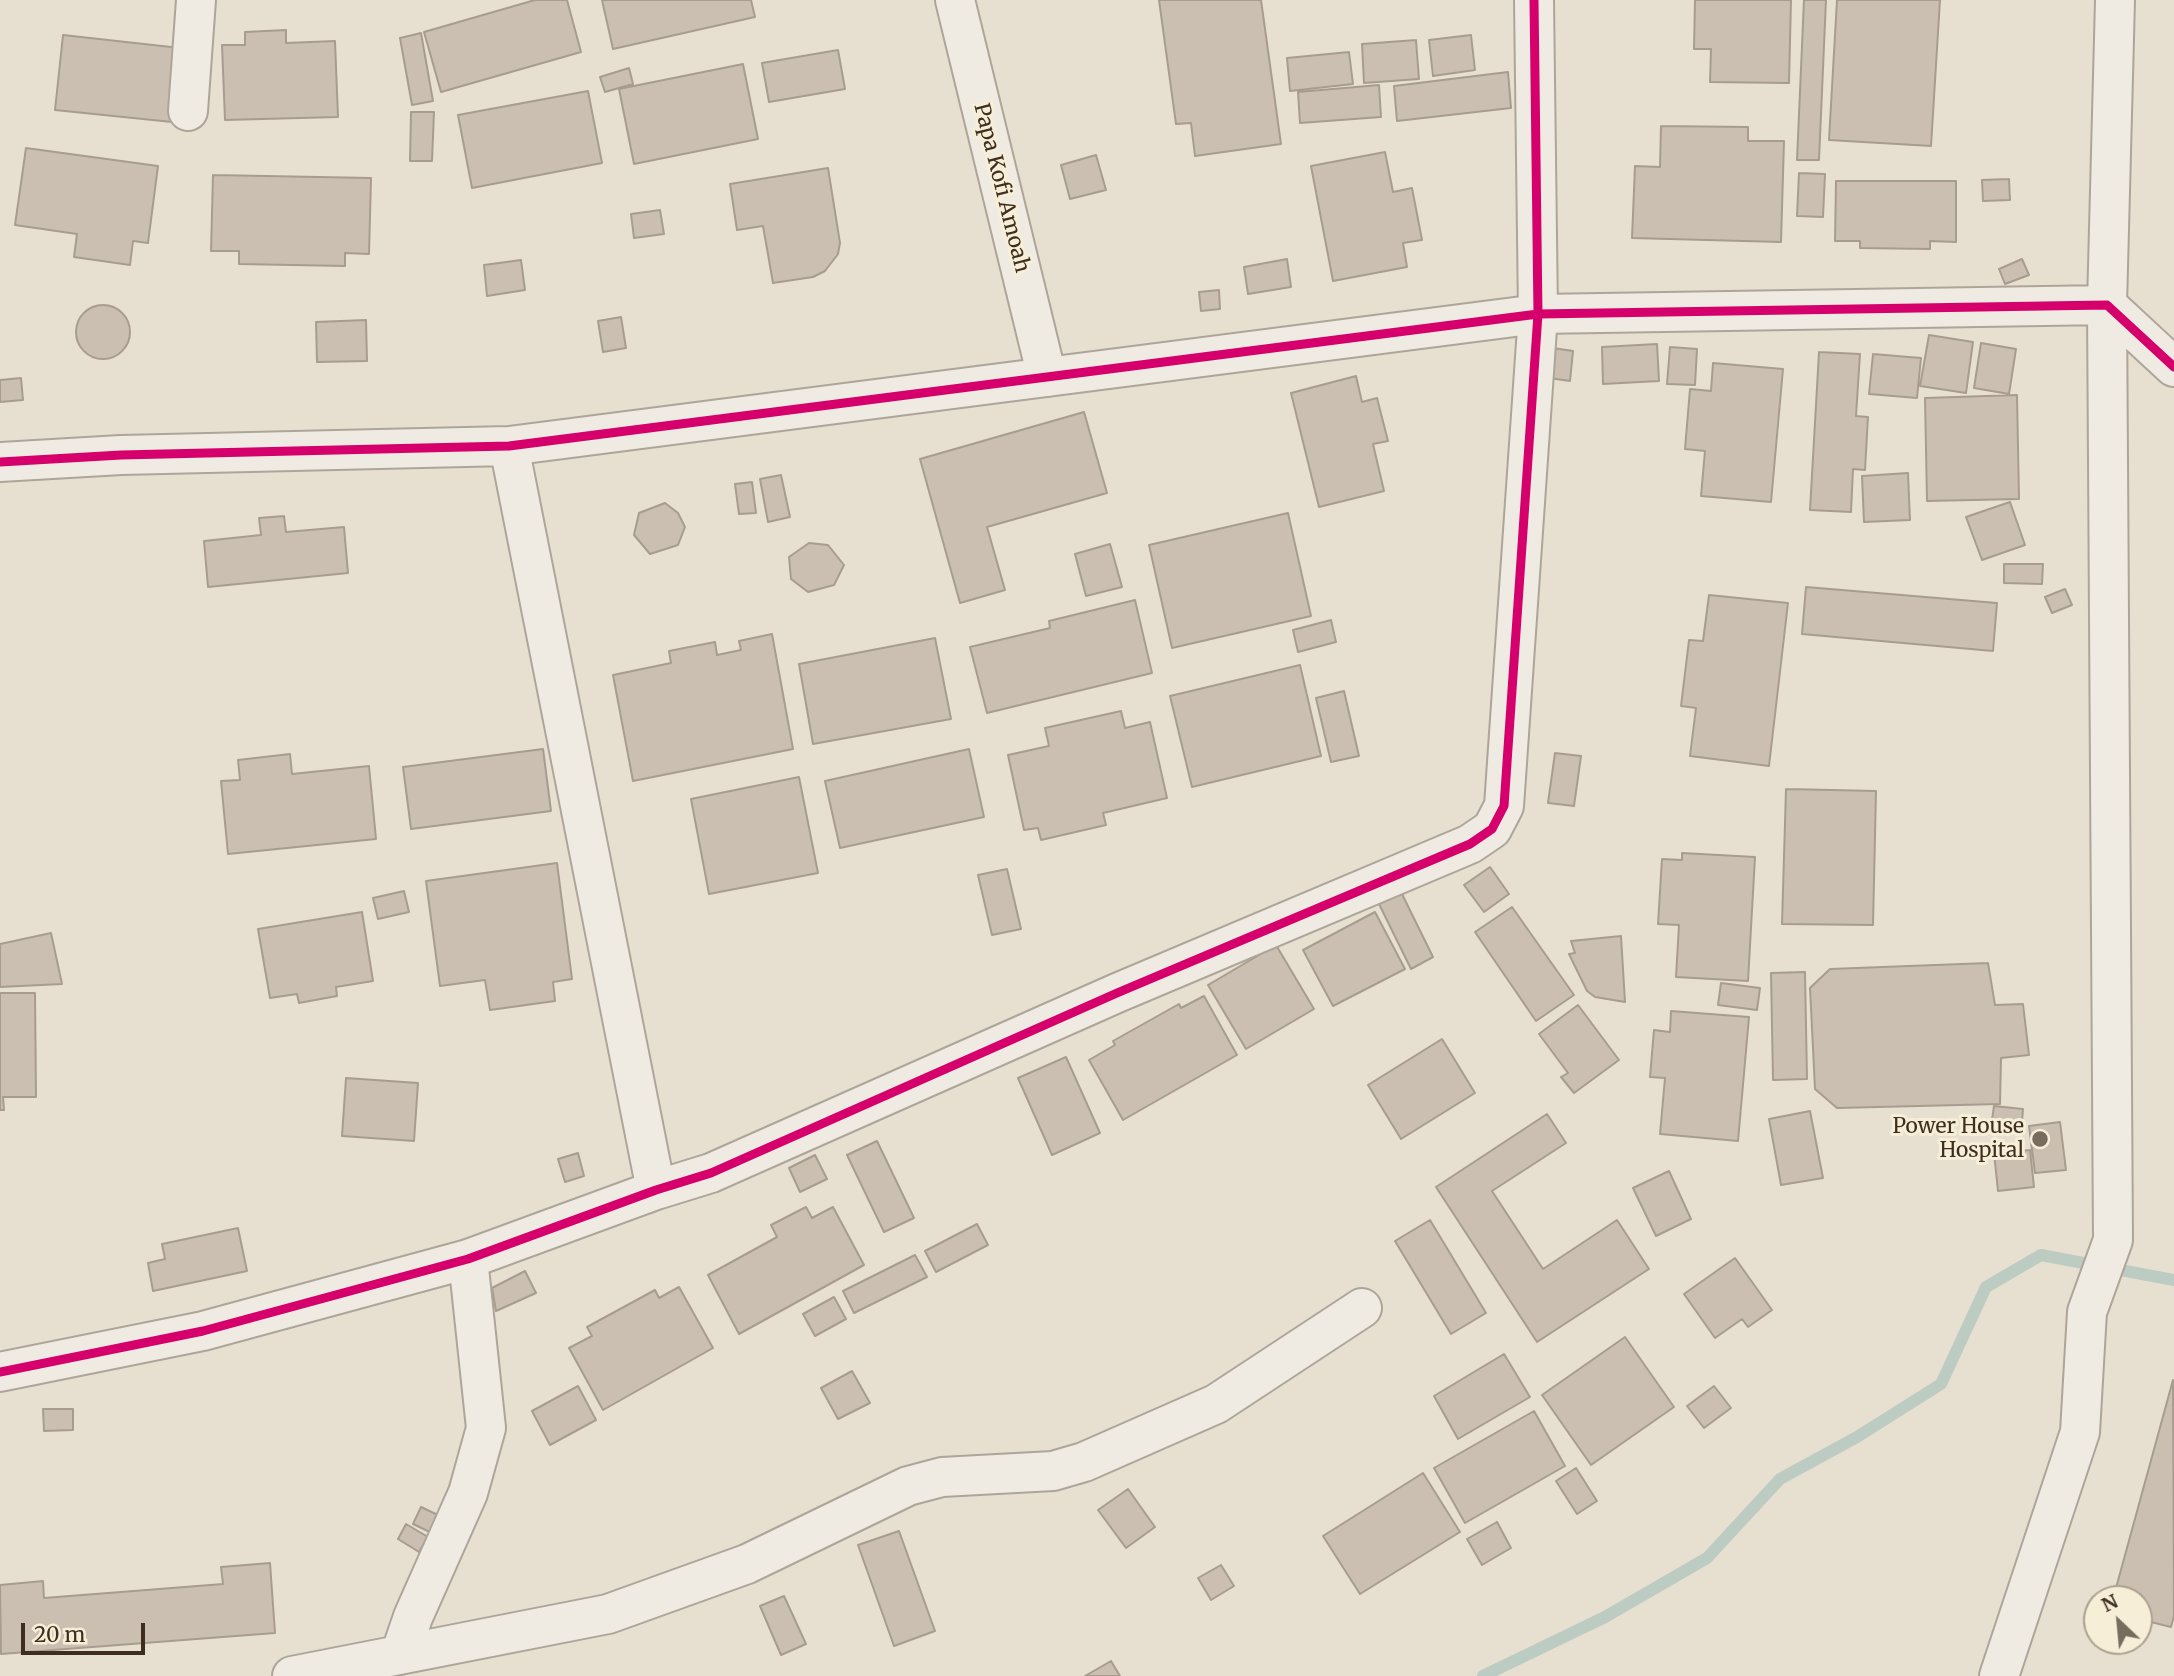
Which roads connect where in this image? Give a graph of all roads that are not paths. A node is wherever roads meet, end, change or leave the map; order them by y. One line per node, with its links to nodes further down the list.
1 (196, 0): 5 (street)
2 (955, 0): 9 (street, Papa Kofi Amoah)
3 (1534, 0): 7 (street)
4 (2115, 0): 6 (street)
5 (188, 111)
6 (2107, 305): 7 (street); 8 (street); 18 (street)
7 (1538, 314): 9 (street); 12 (street)
8 (2174, 367)
9 (1047, 377): 10 (street)
10 (509, 446): 11 (street); 12 (street)
11 (0, 462)
12 (656, 1190): 13 (street)
13 (468, 1259): 15 (street); 16 (street)
14 (1362, 1308): 16 (street)
15 (0, 1372)
16 (400, 1655): 17 (street)
17 (292, 1676)
18 (1999, 1676)

